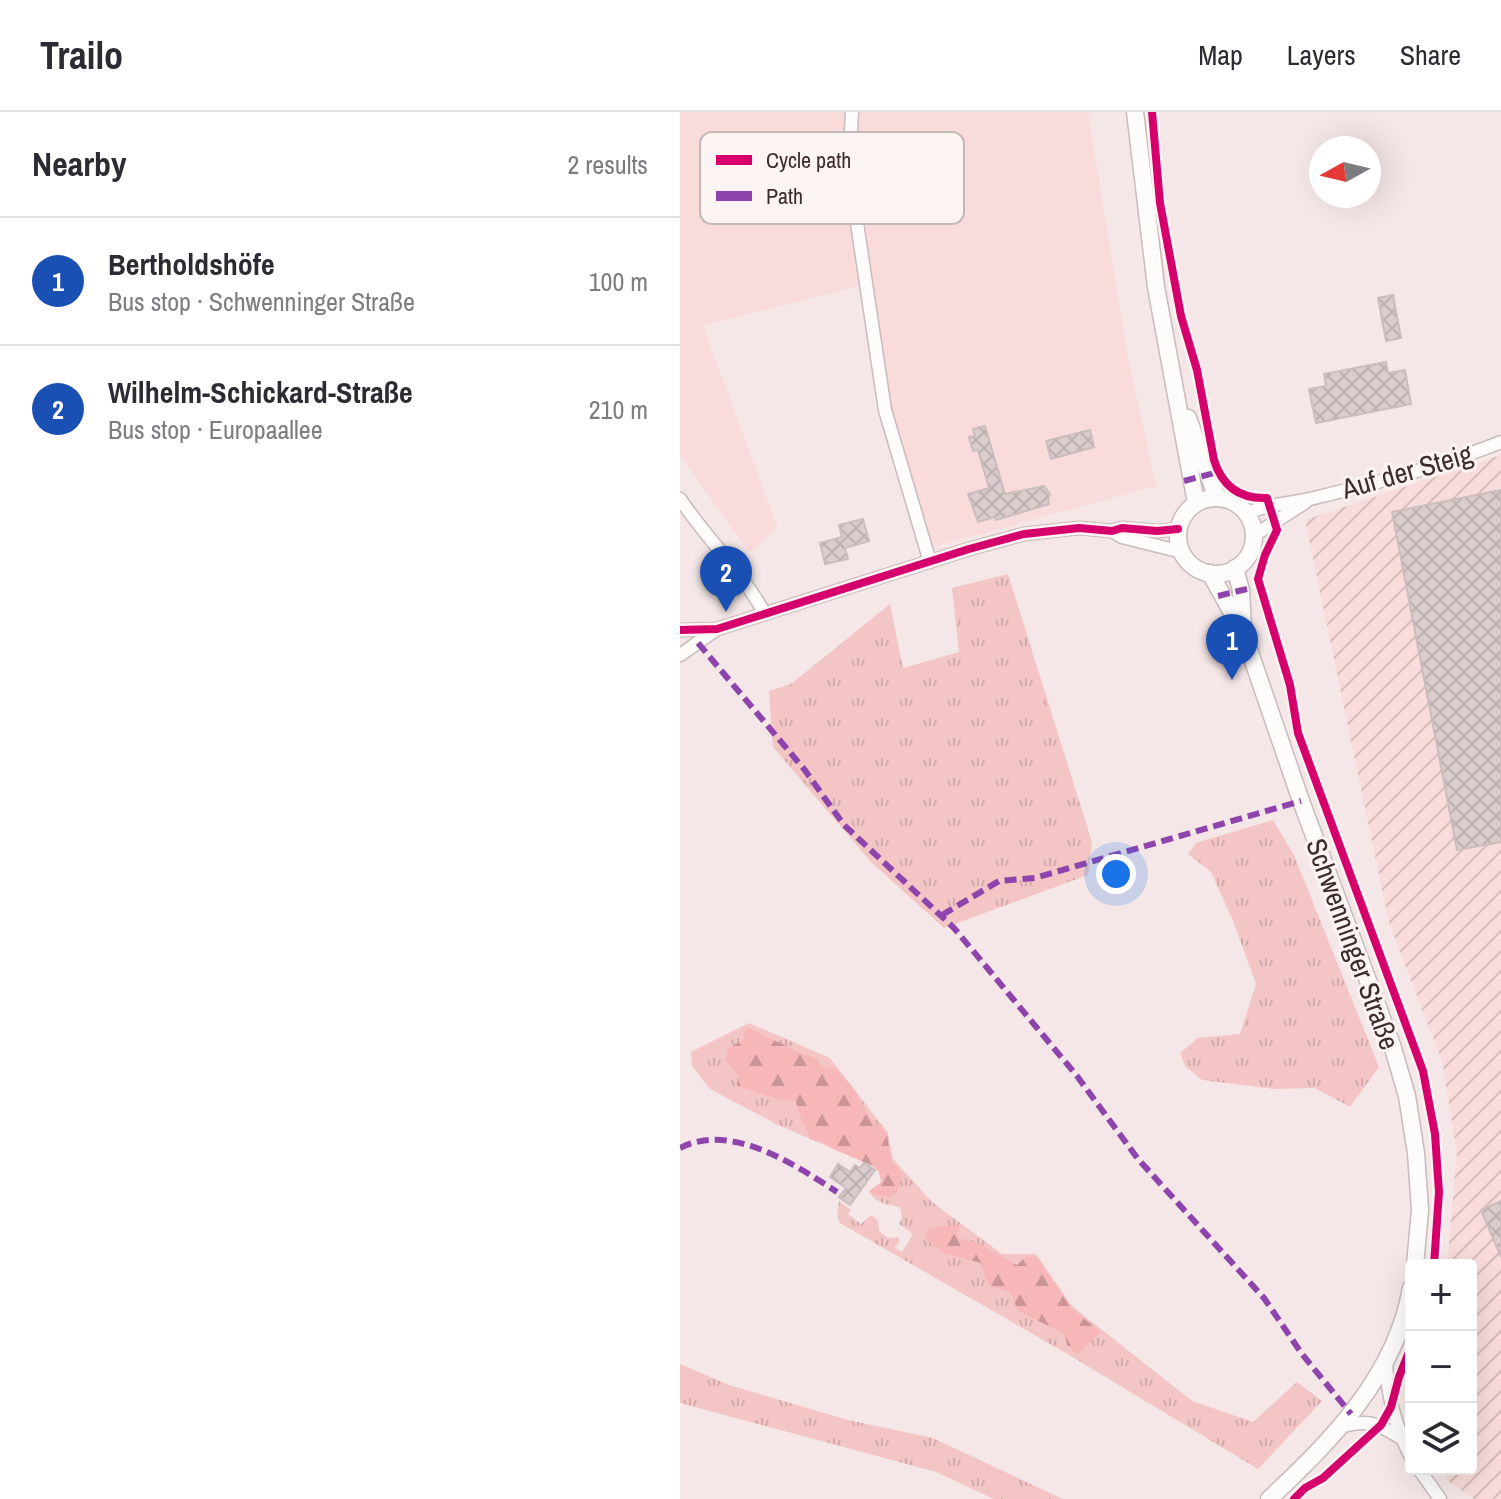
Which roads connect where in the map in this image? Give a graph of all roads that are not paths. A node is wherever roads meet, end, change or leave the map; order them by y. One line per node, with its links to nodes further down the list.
1 (852, 112): 3 (street)
2 (1135, 112): 5 (main road)
3 (851, 132)
4 (857, 224): 16 (street)
5 (1173, 374): 7 (main road); 10 (main road)
6 (1501, 442): 9 (street, Auf der Steig)
7 (1217, 498): 10 (main road); 11 (main road)
8 (680, 499): 19 (street)
9 (1313, 499): 11 (street, Auf der Steig); 14 (street, Auf der Steig)
10 (1196, 503): 12 (main road)
11 (1246, 513): 14 (main road)
12 (1178, 529): 13 (street); 15 (main road)
13 (1108, 531): 15 (street); 16 (street)
14 (1253, 536): 17 (main road)
15 (1182, 552): 18 (main road)
16 (930, 562): 19 (street)
17 (1235, 568): 18 (main road); 22 (main road, Schwenninger Straße)
18 (1210, 573): 22 (main road, Schwenninger Straße)
19 (765, 614): 20 (street)
20 (717, 629): 21 (street); 23 (street)
21 (680, 630)
22 (1243, 632): 24 (main road, Schwenninger Straße)
23 (680, 655)
24 (1416, 1259)
25 (1405, 1308): 26 (main road)
26 (1386, 1361): 27 (main road); 28 (street)
27 (1340, 1427): 28 (street); 31 (main road)
28 (1401, 1438): 29 (street)
29 (1405, 1446)
30 (1423, 1475): 32 (street)
31 (1269, 1499)
32 (1440, 1499)

